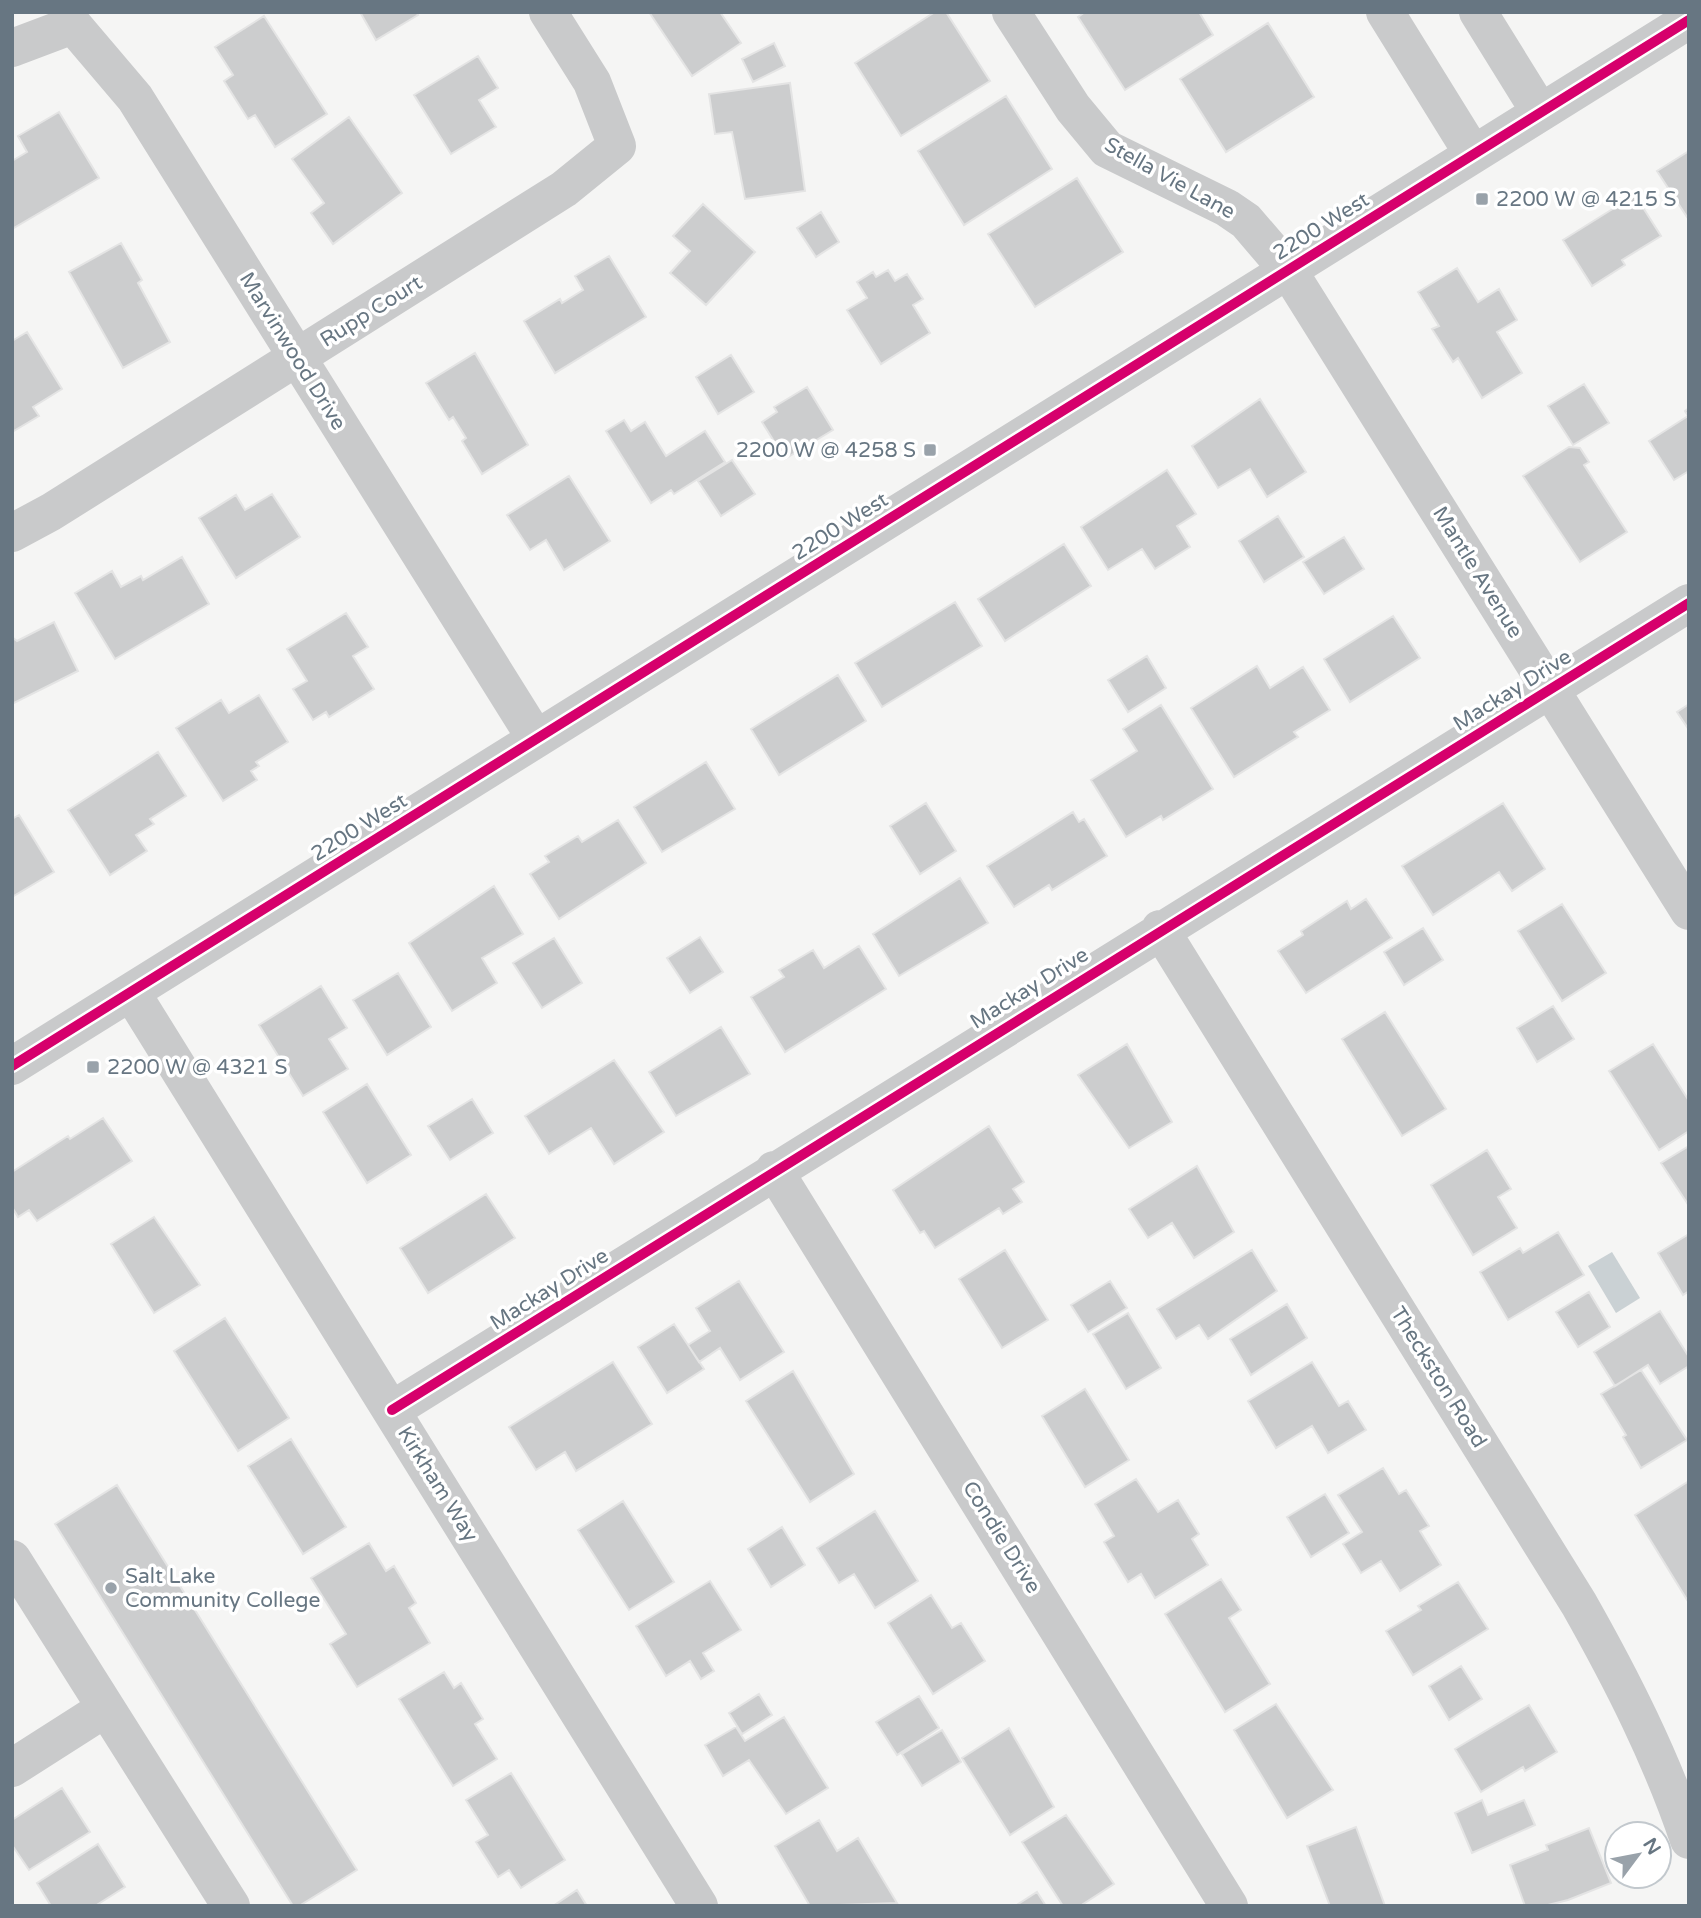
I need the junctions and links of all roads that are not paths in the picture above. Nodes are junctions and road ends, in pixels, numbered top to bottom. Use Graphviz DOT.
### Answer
graph roads {
  1 [pos="548,12"];
  2 [pos="1011,12"];
  3 [pos="1385,12"];
  4 [pos="1478,12"];
  5 [pos="1689,20"];
  6 [pos="12,48"];
  7 [pos="1540,112"];
  8 [pos="1473,154"];
  9 [pos="1288,270"];
  10 [pos="298,358"];
  11 [pos="12,533"];
  12 [pos="1689,603"];
  13 [pos="1551,689"];
  14 [pos="536,739"];
  15 [pos="1689,911"];
  16 [pos="1160,929"];
  17 [pos="131,992"];
  18 [pos="12,1066"];
  19 [pos="774,1170"];
  20 [pos="392,1410"];
  21 [pos="12,1559"];
  22 [pos="25,1608"];
  23 [pos="106,1708"];
  24 [pos="12,1768"];
  25 [pos="1689,1840"];
  26 [pos="231,1906"];
  27 [pos="699,1906"];
  28 [pos="1229,1906"];
  1 -- 10 [label="street, Rupp Court"];
  2 -- 9 [label="street, Stella Vie Lane"];
  3 -- 8 [label="street"];
  4 -- 7 [label="street"];
  5 -- 7 [label="street, 2200 West"];
  6 -- 10 [label="street, Marvinwood Drive"];
  7 -- 8 [label="street, 2200 West"];
  8 -- 9 [label="street, 2200 West"];
  9 -- 13 [label="street, Mantle Avenue"];
  9 -- 14 [label="street, 2200 West"];
  10 -- 11 [label="street, Rupp Court"];
  10 -- 14 [label="street, Marvinwood Drive"];
  12 -- 13 [label="street, Mackay Drive"];
  13 -- 15 [label="street, Mantle Avenue"];
  13 -- 16 [label="street, Mackay Drive"];
  14 -- 17 [label="street, 2200 West"];
  16 -- 19 [label="street, Mackay Drive"];
  16 -- 25 [label="street, Theckston Road"];
  17 -- 18 [label="street, 2200 West"];
  17 -- 20 [label="street, Kirkham Way"];
  19 -- 20 [label="street, Mackay Drive"];
  19 -- 28 [label="street, Condie Drive"];
  20 -- 27 [label="street, Kirkham Way"];
  21 -- 22 [label="street"];
  22 -- 23 [label="street"];
  23 -- 24 [label="street"];
  23 -- 26 [label="street"];
}
